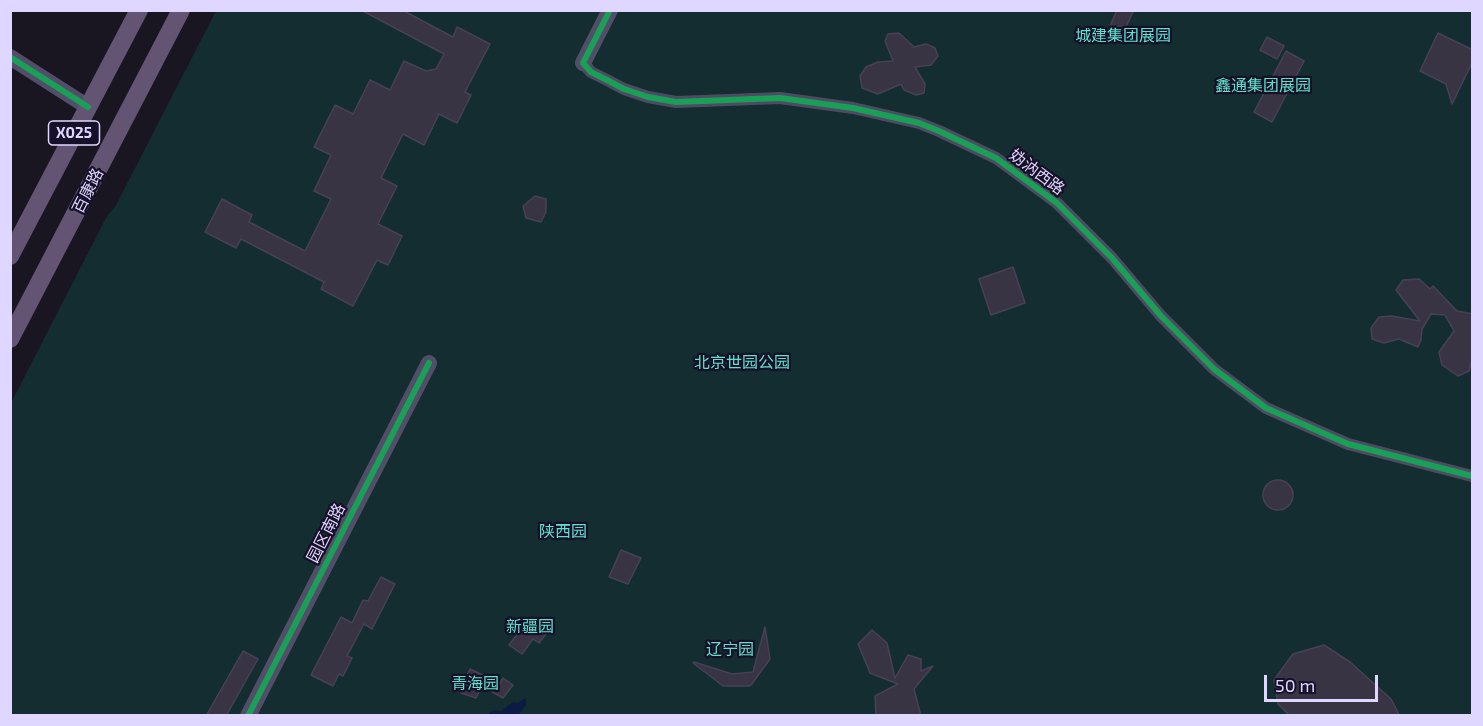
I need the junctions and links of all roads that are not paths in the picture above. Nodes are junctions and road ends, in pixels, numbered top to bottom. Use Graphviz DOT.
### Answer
graph roads {
  1 [pos="139,10"];
  2 [pos="181,10"];
  3 [pos="610,10"];
  4 [pos="10,57"];
  5 [pos="583,63"];
  6 [pos="88,107"];
  7 [pos="10,256"];
  8 [pos="10,339"];
  9 [pos="429,363"];
  10 [pos="1473,476"];
  11 [pos="248,716"];
  1 -- 6 [label="main road, X025"];
  2 -- 8 [label="main road, 百康路"];
  3 -- 5 [label="street"];
  4 -- 6 [label="street"];
  5 -- 10 [label="street, 妫汭西路"];
  6 -- 7 [label="main road, X025"];
  9 -- 11 [label="street, 园区南路"];
}
